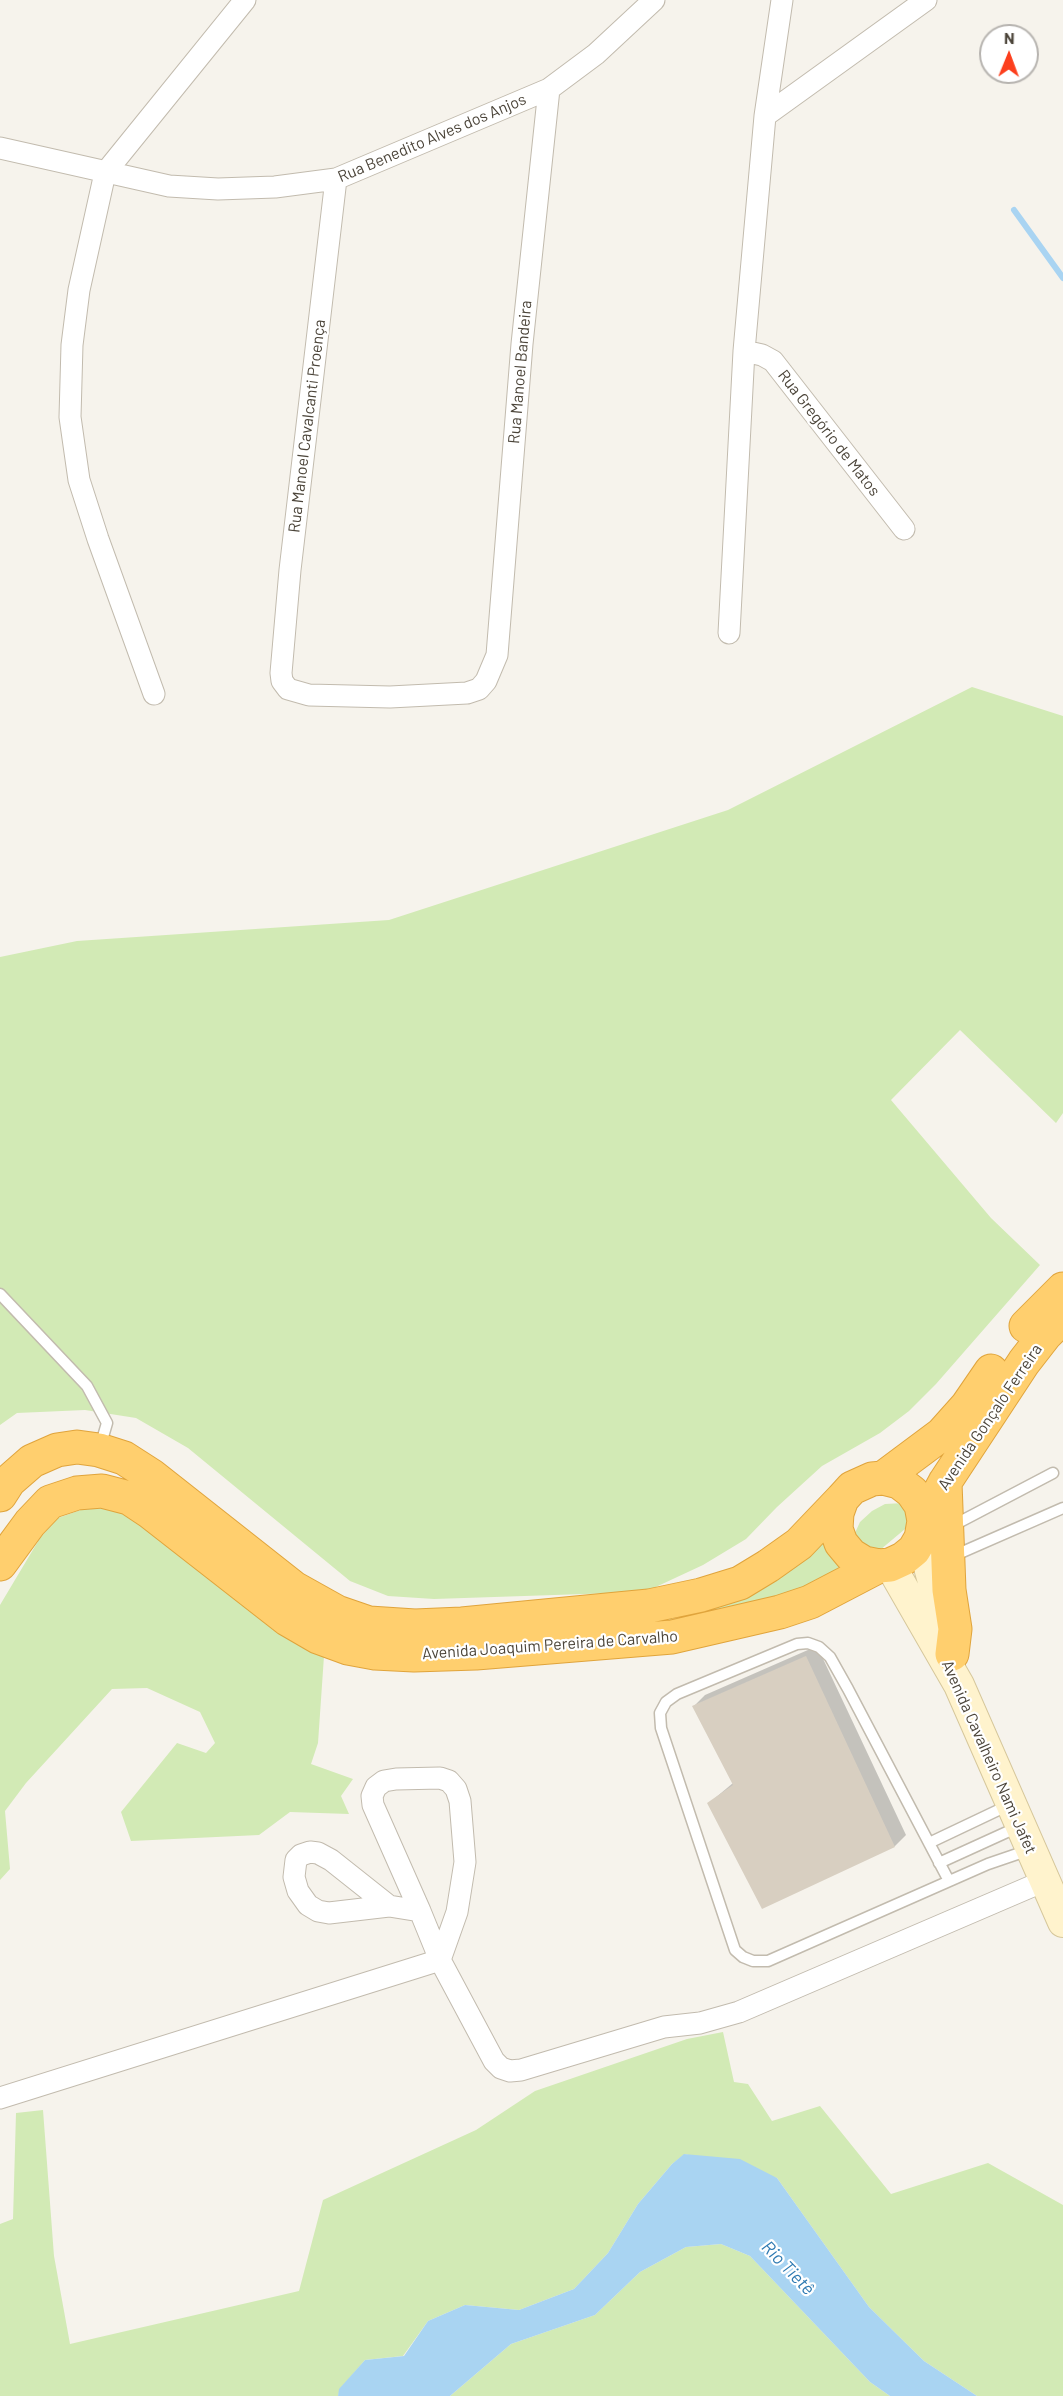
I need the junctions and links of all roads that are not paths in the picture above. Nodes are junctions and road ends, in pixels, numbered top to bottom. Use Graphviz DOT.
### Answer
graph roads {
  1 [pos="244,0"];
  2 [pos="654,0"];
  3 [pos="782,0"];
  4 [pos="926,0"];
  5 [pos="549,89"];
  6 [pos="765,116"];
  7 [pos="0,148"];
  8 [pos="105,173"];
  9 [pos="336,179"];
  10 [pos="744,351"];
  11 [pos="904,529"];
  12 [pos="729,633"];
  13 [pos="281,673"];
  14 [pos="154,694"];
  15 [pos="1063,1289"];
  16 [pos="0,1294"];
  17 [pos="1063,1317"];
  18 [pos="99,1450"];
  19 [pos="1053,1473"];
  20 [pos="883,1478"];
  21 [pos="0,1495"];
  22 [pos="842,1499"];
  23 [pos="1063,1508"];
  24 [pos="935,1536"];
  25 [pos="0,1564"];
  26 [pos="884,1565"];
  27 [pos="956,1669"];
  28 [pos="1021,1826"];
  29 [pos="929,1843"];
  30 [pos="939,1863"];
  31 [pos="1049,1880"];
  32 [pos="949,1881"];
  33 [pos="389,1906"];
  34 [pos="420,1911"];
  35 [pos="1063,1922"];
  36 [pos="440,1960"];
  37 [pos="0,2098"];
  1 -- 8 [label="street"];
  2 -- 5 [label="street, Rua Benedito Alves dos Anjos"];
  3 -- 6 [label="street"];
  4 -- 6 [label="street"];
  5 -- 9 [label="street, Rua Benedito Alves dos Anjos"];
  5 -- 13 [label="street, Rua Manoel Bandeira"];
  6 -- 10 [label="street"];
  7 -- 8 [label="street, Rua Benedito Alves dos Anjos"];
  8 -- 9 [label="street, Rua Benedito Alves dos Anjos"];
  8 -- 14 [label="street"];
  9 -- 13 [label="street, Rua Manoel Cavalcanti Proença"];
  10 -- 11 [label="street, Rua Gregório de Matos"];
  10 -- 12 [label="street"];
  15 -- 20 [label="highway, Avenida Gonçalo Ferreira"];
  16 -- 18 [label="lane"];
  17 -- 24 [label="highway, Avenida Gonçalo Ferreira"];
  18 -- 21 [label="highway, Avenida Joaquim Pereira de Carvalho"];
  18 -- 22 [label="highway, Avenida Joaquim Pereira de Carvalho"];
  19 -- 24 [label="lane"];
  20 -- 22 [label="highway"];
  20 -- 24 [label="highway"];
  22 -- 26 [label="highway"];
  23 -- 24 [label="lane"];
  24 -- 26 [label="highway"];
  24 -- 27 [label="highway"];
  25 -- 26 [label="highway, Avenida Joaquim Pereira de Carvalho"];
  26 -- 27 [label="main road, Avenida Cavalheiro Nami Jafet"];
  27 -- 28 [label="main road, Avenida Cavalheiro Nami Jafet"];
  28 -- 29 [label="lane"];
  28 -- 30 [label="lane"];
  28 -- 31 [label="main road, Avenida Cavalheiro Nami Jafet"];
  28 -- 32 [label="lane"];
  29 -- 30 [label="lane"];
  29 -- 32 [label="lane"];
  30 -- 32 [label="lane"];
  31 -- 35 [label="main road, Avenida Cavalheiro Nami Jafet"];
  31 -- 36 [label="street"];
  33 -- 34 [label="street"];
  34 -- 36 [label="street"];
  34 -- 36 [label="street"];
  36 -- 37 [label="street"];
}
